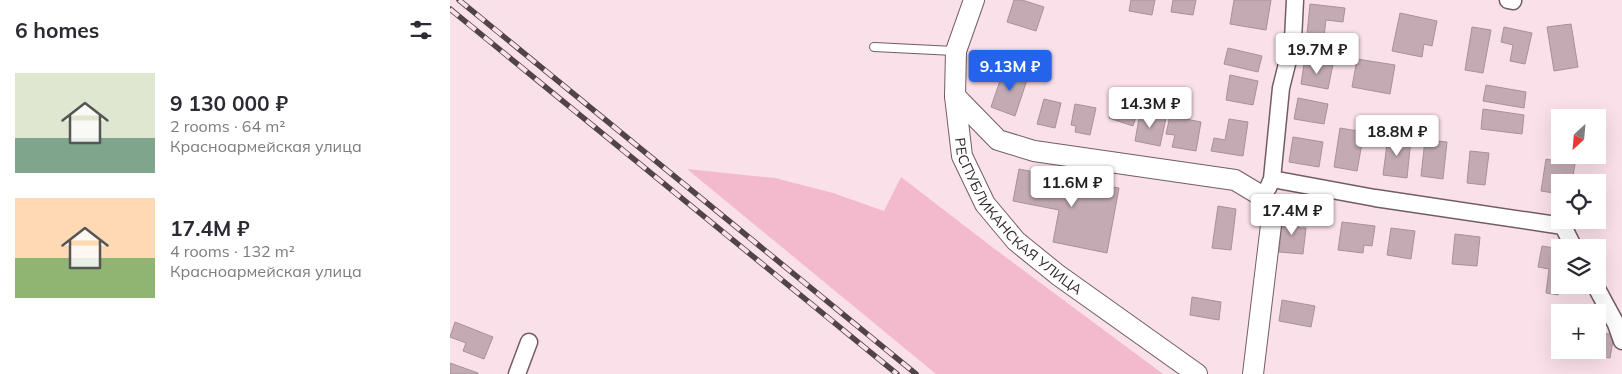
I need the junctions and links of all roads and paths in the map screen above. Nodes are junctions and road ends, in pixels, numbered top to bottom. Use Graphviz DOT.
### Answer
graph roads {
  1 [pos="974,0"];
  2 [pos="1295,0"];
  3 [pos="874,47"];
  4 [pos="956,51"];
  5 [pos="955,96"];
  6 [pos="1268,189"];
  7 [pos="1570,239"];
  8 [pos="1600,294"];
  9 [pos="1622,341"];
  10 [pos="529,342"];
  11 [pos="517,374"];
  12 [pos="1197,374"];
  13 [pos="1253,374"];
  1 -- 4 [label="street, РЕСПУБЛИКАНСКАЯ УЛИЦА"];
  2 -- 6 [label="street"];
  3 -- 4 [label="lane"];
  4 -- 5 [label="street, РЕСПУБЛИКАНСКАЯ УЛИЦА"];
  5 -- 6 [label="street"];
  5 -- 12 [label="street, РЕСПУБЛИКАНСКАЯ УЛИЦА"];
  6 -- 7 [label="street"];
  6 -- 13 [label="street"];
  8 -- 9 [label="street"];
  10 -- 11 [label="street"];
}
